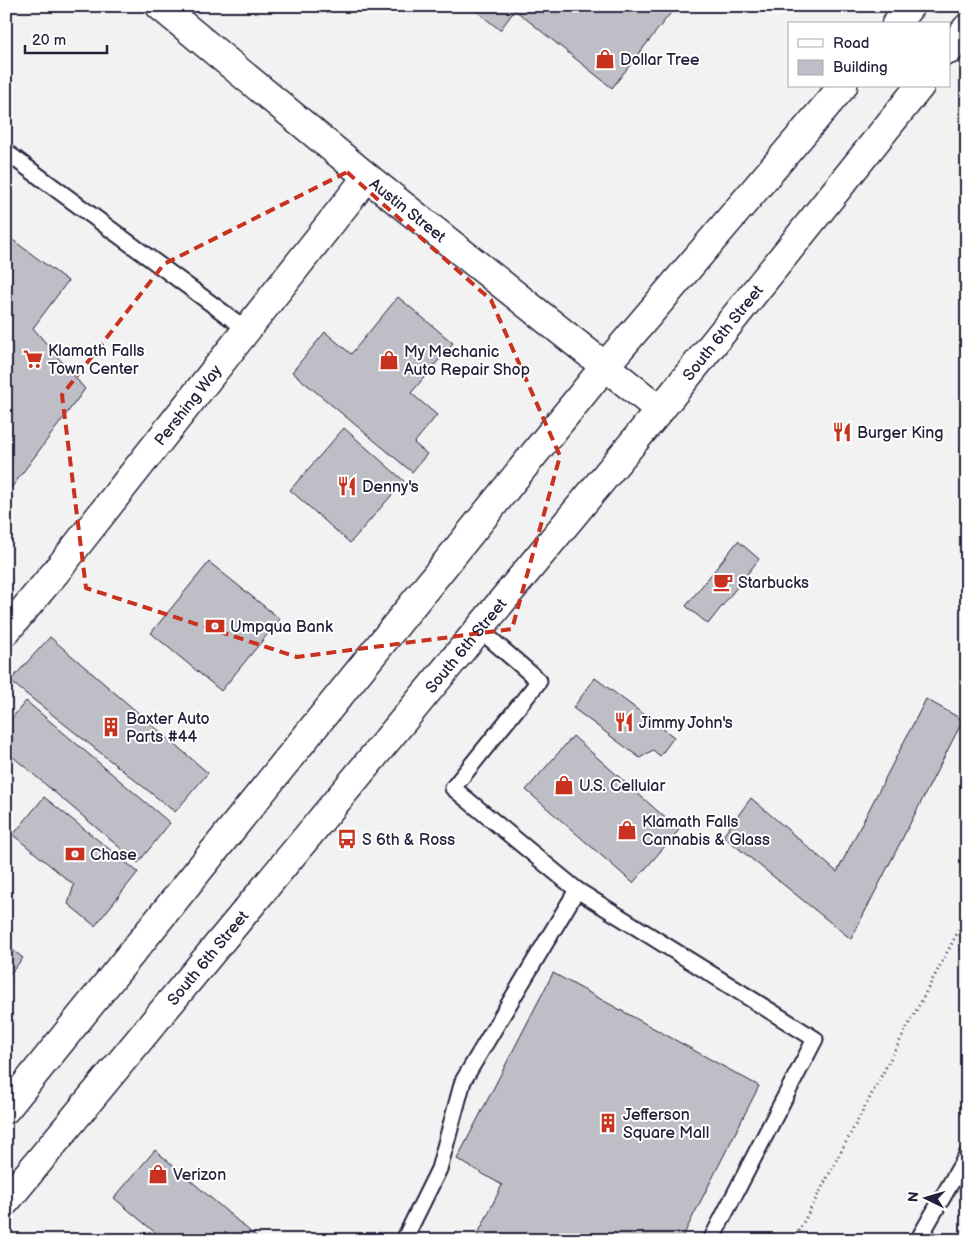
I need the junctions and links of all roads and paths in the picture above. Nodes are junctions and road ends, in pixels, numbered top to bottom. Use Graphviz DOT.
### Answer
graph roads {
  1 [pos="160,6"];
  2 [pos="910,6"];
  3 [pos="898,22"];
  4 [pos="967,28"];
  5 [pos="950,49"];
  6 [pos="840,88"];
  7 [pos="918,88"];
  8 [pos="6,152"];
  9 [pos="367,178"];
  10 [pos="247,330"];
  11 [pos="605,366"];
  12 [pos="660,410"];
  13 [pos="479,629"];
  14 [pos="6,631"];
  15 [pos="577,890"];
  16 [pos="967,915"];
  17 [pos="6,1109"];
  18 [pos="967,1155"];
  19 [pos="6,1200"];
  20 [pos="404,1240"];
  21 [pos="711,1240"];
  22 [pos="794,1240"];
  23 [pos="918,1240"];
  1 -- 9 [label="main road, Austin Street"];
  2 -- 3 [label="main road"];
  4 -- 5 [label="main road"];
  6 -- 11 [label="main road"];
  7 -- 12 [label="main road, South 6th Street"];
  8 -- 10 [label="lane"];
  9 -- 10 [label="main road, Pershing Way"];
  9 -- 11 [label="main road, Austin Street"];
  10 -- 14 [label="main road, Pershing Way"];
  11 -- 12 [label="main road, Austin Street"];
  11 -- 17 [label="main road"];
  12 -- 13 [label="main road, South 6th Street"];
  13 -- 15 [label="lane"];
  13 -- 19 [label="main road, South 6th Street"];
  15 -- 20 [label="lane"];
  15 -- 21 [label="lane"];
  16 -- 22 [label="path"];
  18 -- 23 [label="lane"];
}
